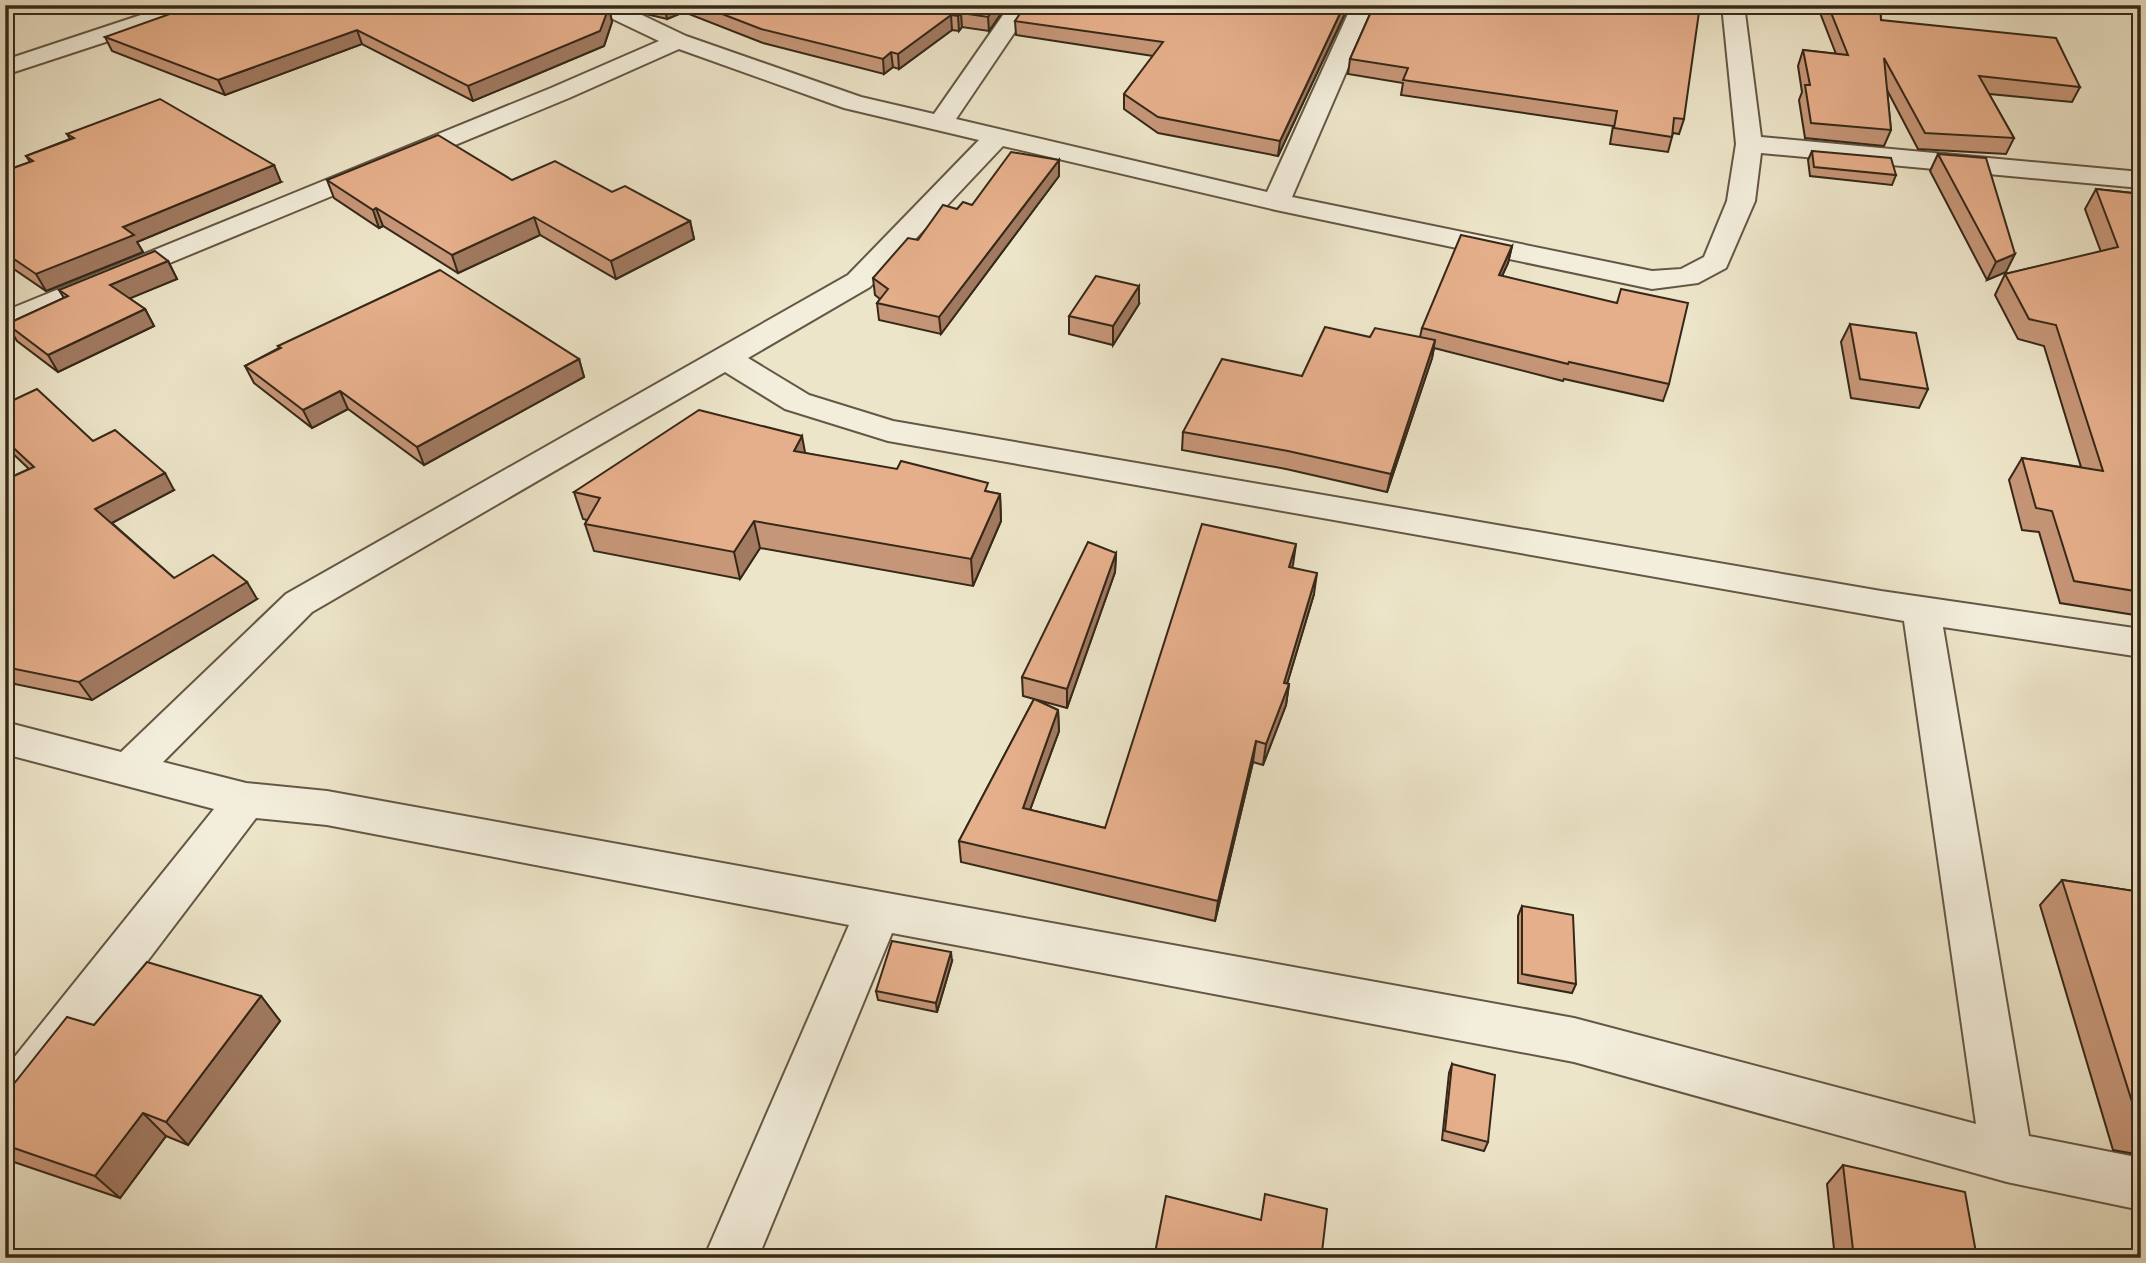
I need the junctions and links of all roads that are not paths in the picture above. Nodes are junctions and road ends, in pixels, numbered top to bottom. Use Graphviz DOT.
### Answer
graph roads {
  1 [pos="195,5"];
  2 [pos="602,5"];
  3 [pos="1022,5"];
  4 [pos="1364,5"];
  5 [pos="1733,5"];
  6 [pos="678,41"];
  7 [pos="7,65"];
  8 [pos="941,123"];
  9 [pos="996,138"];
  10 [pos="1749,144"];
  11 [pos="2141,180"];
  12 [pos="1276,202"];
  13 [pos="5,321"];
  14 [pos="725,358"];
  15 [pos="1921,610"];
  16 [pos="2141,643"];
  17 [pos="5,738"];
  18 [pos="129,770"];
  19 [pos="246,800"];
  20 [pos="879,909"];
  21 [pos="5,1108"];
  22 [pos="2007,1157"];
  23 [pos="2141,1184"];
  24 [pos="732,1258"];
  1 -- 7 [label="street"];
  2 -- 6 [label="street"];
  3 -- 8 [label="street"];
  4 -- 12 [label="street"];
  5 -- 10 [label="street"];
  6 -- 8 [label="street"];
  6 -- 13 [label="street"];
  8 -- 9 [label="street"];
  9 -- 12 [label="street"];
  9 -- 14 [label="street"];
  10 -- 11 [label="street"];
  10 -- 12 [label="street"];
  14 -- 15 [label="street"];
  14 -- 18 [label="street"];
  15 -- 16 [label="street"];
  15 -- 22 [label="street"];
  17 -- 18 [label="street"];
  18 -- 19 [label="street"];
  19 -- 20 [label="street"];
  19 -- 21 [label="street"];
  20 -- 22 [label="street"];
  20 -- 24 [label="street"];
  22 -- 23 [label="street"];
}
